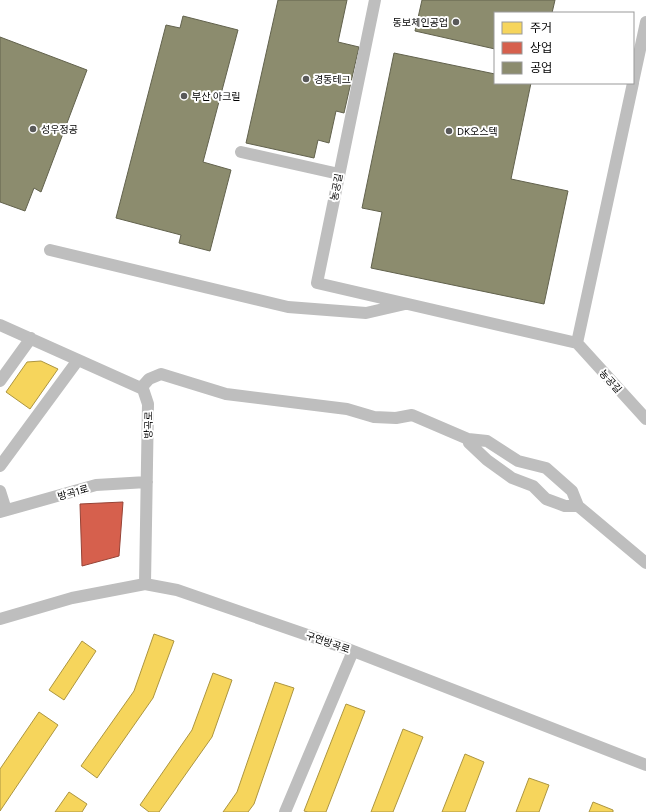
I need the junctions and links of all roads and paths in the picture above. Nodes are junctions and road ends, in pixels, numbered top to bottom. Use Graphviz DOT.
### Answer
graph roads {
  1 [pos="375,0"];
  2 [pos="646,22"];
  3 [pos="634,78"];
  4 [pos="633,84"];
  5 [pos="241,152"];
  6 [pos="339,174"];
  7 [pos="50,250"];
  8 [pos="408,304"];
  9 [pos="0,325"];
  10 [pos="31,338"];
  11 [pos="577,343"];
  12 [pos="78,360"];
  13 [pos="0,381"];
  14 [pos="141,388"];
  15 [pos="646,419"];
  16 [pos="468,438"];
  17 [pos="0,466"];
  18 [pos="147,482"];
  19 [pos="0,491"];
  20 [pos="578,506"];
  21 [pos="3,511"];
  22 [pos="646,563"];
  23 [pos="145,584"];
  24 [pos="0,619"];
  25 [pos="354,651"];
  26 [pos="646,765"];
  27 [pos="285,812"];
  1 -- 6 [label="street, 농공길"];
  2 -- 3 [label="street"];
  4 -- 11 [label="street"];
  5 -- 6 [label="street"];
  6 -- 8 [label="street, 농공길"];
  7 -- 8 [label="street, 농공길"];
  8 -- 11 [label="street, 농공길"];
  9 -- 10 [label="street"];
  10 -- 12 [label="street"];
  10 -- 13 [label="street"];
  11 -- 15 [label="street, 농공길"];
  12 -- 14 [label="street"];
  12 -- 17 [label="street"];
  14 -- 16 [label="street"];
  14 -- 18 [label="street, 방곡로"];
  16 -- 20 [label="street"];
  16 -- 20 [label="street"];
  18 -- 21 [label="street, 방곡1로"];
  18 -- 23 [label="street, 방곡로"];
  19 -- 21 [label="street"];
  20 -- 22 [label="street"];
  23 -- 24 [label="street, 구연방곡로"];
  23 -- 25 [label="street, 구연방곡로"];
  25 -- 26 [label="street, 구연방곡로"];
  25 -- 27 [label="street"];
}
